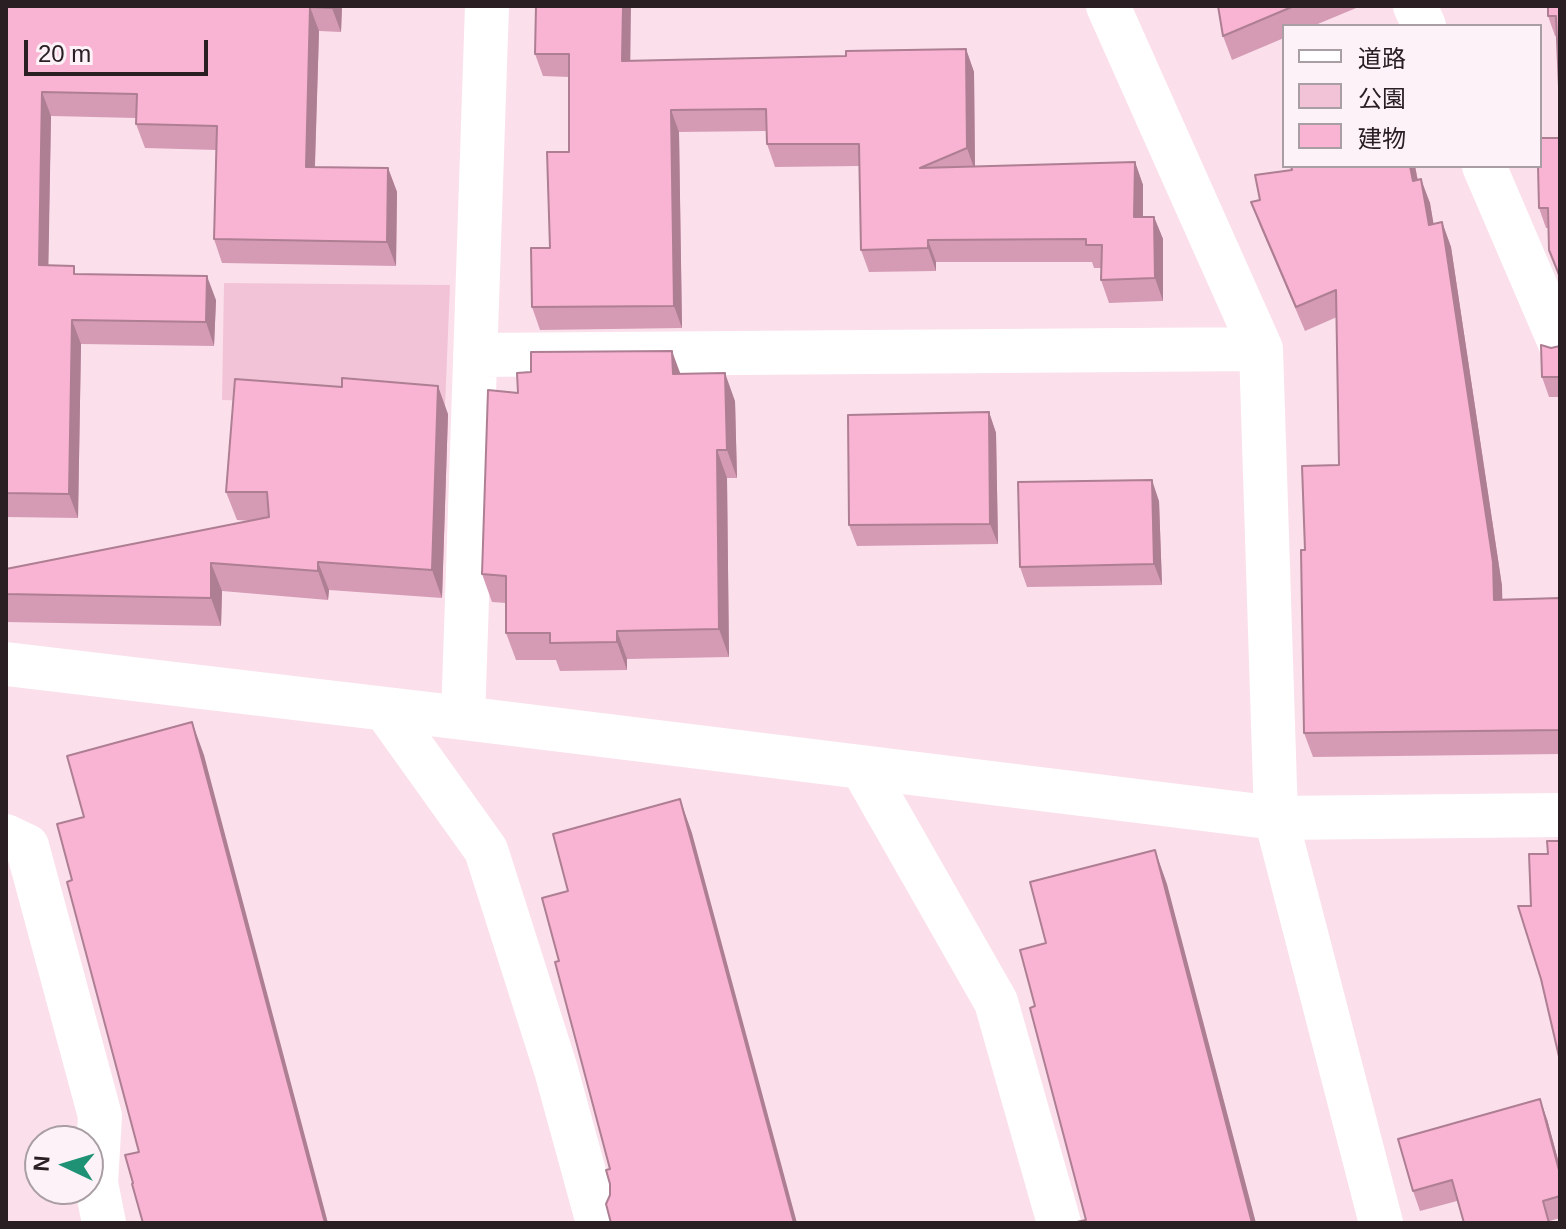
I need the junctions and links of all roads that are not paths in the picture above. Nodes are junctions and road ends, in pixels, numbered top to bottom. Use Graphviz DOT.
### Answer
graph roads {
  1 [pos="487,6"];
  2 [pos="1108,6"];
  3 [pos="1485,168"];
  4 [pos="1560,343"];
  5 [pos="1261,349"];
  6 [pos="475,355"];
  7 [pos="6,664"];
  8 [pos="385,709"];
  9 [pos="463,718"];
  10 [pos="862,767"];
  11 [pos="1560,815"];
  12 [pos="1276,818"];
  13 [pos="6,836"];
  14 [pos="104,1223"];
  15 [pos="598,1223"];
  16 [pos="1059,1223"];
  17 [pos="1381,1223"];
  1 -- 6 [label="street"];
  2 -- 5 [label="street"];
  3 -- 4 [label="street"];
  5 -- 6 [label="street"];
  5 -- 12 [label="street"];
  6 -- 9 [label="street"];
  7 -- 8 [label="street"];
  8 -- 9 [label="street"];
  8 -- 15 [label="street"];
  9 -- 10 [label="street"];
  10 -- 12 [label="street"];
  10 -- 16 [label="street"];
  11 -- 12 [label="street"];
  12 -- 17 [label="street"];
  13 -- 14 [label="street"];
}
